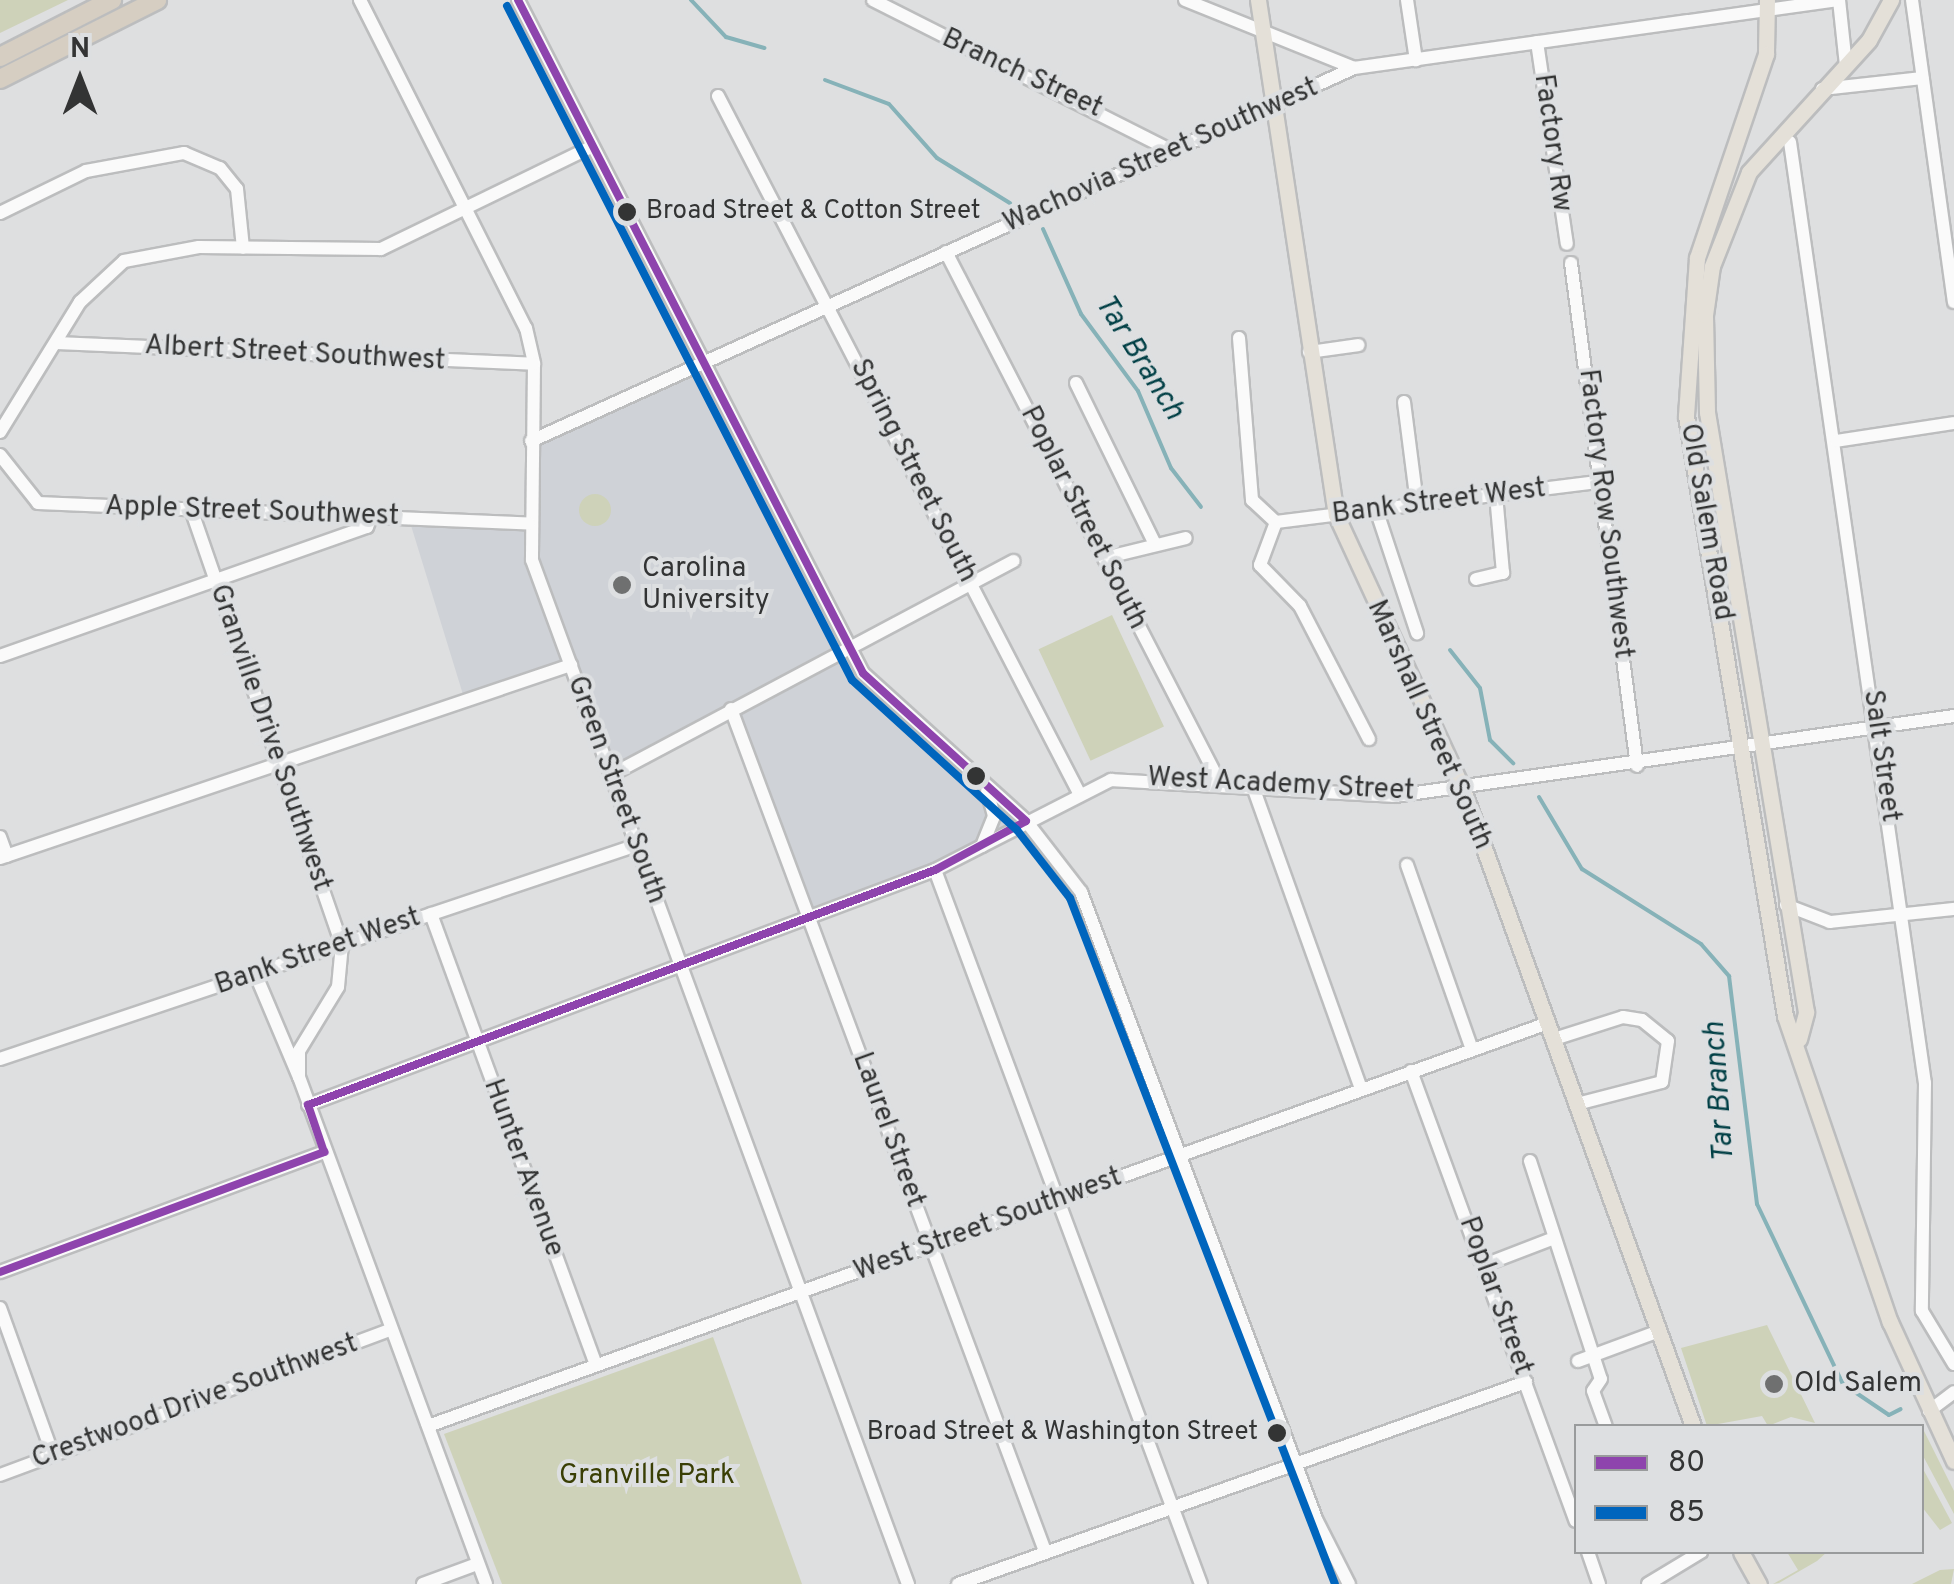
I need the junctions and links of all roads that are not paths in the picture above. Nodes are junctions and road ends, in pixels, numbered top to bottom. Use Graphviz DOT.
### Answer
graph roads {
  1 [pos="112,0"];
  2 [pos="157,0"];
  3 [pos="360,0"];
  4 [pos="518,0"];
  5 [pos="874,0"];
  6 [pos="1185,0"];
  7 [pos="1258,0"];
  8 [pos="1407,0"];
  9 [pos="1837,0"];
  10 [pos="1891,0"];
  11 [pos="1912,0"];
  12 [pos="1768,5"];
  13 [pos="1263,33"];
  14 [pos="1537,42"];
  15 [pos="27,43"];
  16 [pos="0,47"];
  17 [pos="0,57"];
  18 [pos="1416,60"];
  19 [pos="1846,65"];
  20 [pos="1354,68"];
  21 [pos="1922,78"];
  22 [pos="0,79"];
  23 [pos="1822,89"];
  24 [pos="718,96"];
  25 [pos="1275,106"];
  26 [pos="1790,142"];
  27 [pos="591,147"];
  28 [pos="1170,150"];
  29 [pos="468,210"];
  30 [pos="0,214"];
  31 [pos="1567,244"];
  32 [pos="242,248"];
  33 [pos="946,252"];
  34 [pos="1572,263"];
  35 [pos="1954,302"];
  36 [pos="828,305"];
  37 [pos="1239,338"];
  38 [pos="57,344"];
  39 [pos="1359,345"];
  40 [pos="1309,352"];
  41 [pos="701,362"];
  42 [pos="534,364"];
  43 [pos="1076,384"];
  44 [pos="1404,402"];
  45 [pos="1954,423"];
  46 [pos="0,432"];
  47 [pos="532,440"];
  48 [pos="1836,442"];
  49 [pos="0,455"];
  50 [pos="1603,480"];
  51 [pos="1496,494"];
  52 [pos="1416,504"];
  53 [pos="191,509"];
  54 [pos="1376,509"];
  55 [pos="1336,515"];
  56 [pos="371,517"];
  57 [pos="1276,522"];
  58 [pos="529,524"];
  59 [pos="1186,538"];
  60 [pos="1155,544"];
  61 [pos="1104,558"];
  62 [pos="1014,561"];
  63 [pos="1476,579"];
  64 [pos="969,581"];
  65 [pos="216,582"];
  66 [pos="1417,633"];
  67 [pos="847,646"];
  68 [pos="0,656"];
  69 [pos="570,665"];
  70 [pos="731,709"];
  71 [pos="1954,716"];
  72 [pos="1876,728"];
  73 [pos="1369,739"];
  74 [pos="1763,747"];
  75 [pos="1743,750"];
  76 [pos="278,766"];
  77 [pos="1637,766"];
  78 [pos="611,775"];
  79 [pos="1221,784"];
  80 [pos="1253,787"];
  81 [pos="986,788"];
  82 [pos="1463,790"];
  83 [pos="1080,795"];
  84 [pos="1026,821"];
  85 [pos="0,837"];
  86 [pos="637,845"];
  87 [pos="980,850"];
  88 [pos="3,857"];
  89 [pos="1408,865"];
  90 [pos="935,870"];
  91 [pos="1786,906"];
  92 [pos="1954,909"];
  93 [pos="431,914"];
  94 [pos="1901,915"];
  95 [pos="810,919"];
  96 [pos="342,944"];
  97 [pos="681,966"];
  98 [pos="255,973"];
  99 [pos="1551,1031"];
  100 [pos="1799,1039"];
  101 [pos="476,1042"];
  102 [pos="1472,1050"];
  103 [pos="0,1059"];
  104 [pos="1411,1072"];
  105 [pos="299,1078"];
  106 [pos="1361,1088"];
  107 [pos="1577,1104"];
  108 [pos="308,1105"];
  109 [pos="324,1152"];
  110 [pos="1183,1154"];
  111 [pos="1530,1160"];
  112 [pos="1056,1202"];
  113 [pos="1549,1240"];
  114 [pos="932,1246"];
  115 [pos="1484,1265"];
  116 [pos="0,1272"];
  117 [pos="801,1292"];
  118 [pos="0,1308"];
  119 [pos="390,1330"];
  120 [pos="1658,1331"];
  121 [pos="1585,1358"];
  122 [pos="596,1364"];
  123 [pos="1954,1364"];
  124 [pos="1526,1382"];
  125 [pos="1954,1392"];
  126 [pos="1928,1410"];
  127 [pos="1605,1424"];
  128 [pos="1692,1424"];
  129 [pos="428,1426"];
  130 [pos="53,1455"];
  131 [pos="1296,1460"];
  132 [pos="1954,1462"];
  133 [pos="0,1475"];
  134 [pos="1172,1507"];
  135 [pos="1574,1515"];
  136 [pos="1045,1552"];
  137 [pos="1589,1554"];
  138 [pos="1698,1554"];
  139 [pos="1742,1554"];
  140 [pos="478,1564"];
  141 [pos="423,1584"];
  142 [pos="486,1584"];
  143 [pos="908,1584"];
  144 [pos="958,1584"];
  145 [pos="1201,1584"];
  146 [pos="1349,1584"];
  147 [pos="1600,1584"];
  148 [pos="1648,1584"];
  149 [pos="1759,1584"];
  1 -- 15 [label="highway"];
  2 -- 22 [label="highway"];
  3 -- 29 [label="street, Green Street South"];
  4 -- 27 [label="street"];
  5 -- 28 [label="street, Branch Street"];
  6 -- 13 [label="street"];
  7 -- 13 [label="main road, Marshall Street South"];
  8 -- 18 [label="street"];
  9 -- 12 [label="street"];
  9 -- 19 [label="street"];
  10 -- 19 [label="main road, Old Salem Road"];
  11 -- 21 [label="street"];
  12 -- 14 [label="street"];
  12 -- 75 [label="main road, Old Salem Road"];
  13 -- 20 [label="street"];
  13 -- 25 [label="main road, Marshall Street South"];
  14 -- 18 [label="street"];
  14 -- 31 [label="street, Factory Rw"];
  15 -- 16 [label="highway"];
  15 -- 17 [label="highway"];
  18 -- 20 [label="street"];
  19 -- 23 [label="main road, Old Salem Road"];
  20 -- 25 [label="street, Wachovia Street Southwest"];
  21 -- 23 [label="street"];
  21 -- 35 [label="street"];
  23 -- 74 [label="main road, Old Salem Road"];
  24 -- 36 [label="street, Spring Street South"];
  25 -- 28 [label="street, Wachovia Street Southwest"];
  25 -- 40 [label="main road, Marshall Street South"];
  26 -- 48 [label="street, Salt Street"];
  27 -- 29 [label="street"];
  27 -- 41 [label="street"];
  28 -- 33 [label="street, Wachovia Street Southwest"];
  29 -- 32 [label="street"];
  29 -- 42 [label="street, Green Street South"];
  30 -- 32 [label="street"];
  32 -- 38 [label="street"];
  33 -- 36 [label="street, Wachovia Street Southwest"];
  33 -- 61 [label="street, Poplar Street South"];
  34 -- 50 [label="street, Factory Row Southwest"];
  36 -- 41 [label="street, Wachovia Street Southwest"];
  36 -- 64 [label="street, Spring Street South"];
  37 -- 57 [label="street"];
  38 -- 42 [label="street, Albert Street Southwest"];
  38 -- 46 [label="street"];
  39 -- 40 [label="street"];
  40 -- 55 [label="main road, Marshall Street South"];
  41 -- 47 [label="street, Wachovia Street Southwest"];
  41 -- 67 [label="street"];
  42 -- 47 [label="street, Green Street South"];
  43 -- 60 [label="street"];
  44 -- 52 [label="street"];
  45 -- 48 [label="street"];
  47 -- 58 [label="street, Green Street South"];
  48 -- 72 [label="street, Salt Street"];
  49 -- 53 [label="street, Apple Street Southwest"];
  50 -- 51 [label="street, Bank Street West"];
  50 -- 77 [label="street, Factory Row Southwest"];
  51 -- 52 [label="street, Bank Street West"];
  51 -- 63 [label="street"];
  52 -- 54 [label="street, Bank Street West"];
  53 -- 56 [label="street, Apple Street Southwest"];
  53 -- 65 [label="street, Granville Drive Southwest"];
  54 -- 55 [label="street, Bank Street West"];
  54 -- 66 [label="street"];
  55 -- 57 [label="street, Bank Street West"];
  55 -- 82 [label="main road, Marshall Street South"];
  56 -- 58 [label="street, Apple Street Southwest"];
  56 -- 65 [label="street"];
  57 -- 73 [label="street"];
  58 -- 69 [label="street, Green Street South"];
  59 -- 60 [label="street"];
  60 -- 61 [label="street"];
  61 -- 79 [label="street, Poplar Street South"];
  62 -- 64 [label="street"];
  64 -- 67 [label="street"];
  64 -- 83 [label="street, Spring Street South"];
  65 -- 68 [label="street"];
  65 -- 76 [label="street, Granville Drive Southwest"];
  67 -- 70 [label="street"];
  67 -- 81 [label="street"];
  69 -- 76 [label="street"];
  69 -- 78 [label="street, Green Street South"];
  70 -- 78 [label="street"];
  70 -- 95 [label="street, Laurel Street"];
  71 -- 72 [label="street, West Academy Street"];
  72 -- 74 [label="street, West Academy Street"];
  72 -- 94 [label="street, Salt Street"];
  74 -- 75 [label="street, West Academy Street"];
  74 -- 91 [label="main road, Old Salem Road"];
  75 -- 77 [label="street, West Academy Street"];
  75 -- 100 [label="main road, Old Salem Road"];
  76 -- 88 [label="street"];
  76 -- 96 [label="street, Granville Drive Southwest"];
  77 -- 82 [label="street, West Academy Street"];
  78 -- 86 [label="street, Green Street South"];
  79 -- 80 [label="street, West Academy Street"];
  79 -- 83 [label="street, West Academy Street"];
  80 -- 82 [label="street, West Academy Street"];
  80 -- 106 [label="street"];
  81 -- 84 [label="street"];
  81 -- 87 [label="street"];
  82 -- 99 [label="main road, Marshall Street South"];
  83 -- 84 [label="street, West Academy Street"];
  84 -- 87 [label="street, West Academy Street"];
  84 -- 110 [label="street"];
  85 -- 88 [label="street"];
  86 -- 93 [label="street, Bank Street West"];
  86 -- 97 [label="street, Green Street South"];
  87 -- 90 [label="street, West Academy Street"];
  89 -- 102 [label="street"];
  90 -- 95 [label="street, West Academy Street"];
  90 -- 112 [label="street"];
  91 -- 94 [label="street"];
  91 -- 100 [label="main road, Old Salem Road"];
  92 -- 94 [label="street"];
  93 -- 96 [label="street, Bank Street West"];
  93 -- 101 [label="street, Hunter Avenue"];
  94 -- 123 [label="street, Salt Street"];
  95 -- 97 [label="street, West Academy Street"];
  95 -- 114 [label="street, Laurel Street"];
  96 -- 98 [label="street, Bank Street West"];
  96 -- 105 [label="street, Granville Drive Southwest"];
  97 -- 101 [label="street, West Academy Street"];
  97 -- 117 [label="street, Green Street South"];
  98 -- 103 [label="street, Bank Street West"];
  98 -- 105 [label="street"];
  99 -- 102 [label="street, West Street Southwest"];
  99 -- 107 [label="main road, Marshall Street South"];
  99 -- 107 [label="street, West Street Southwest"];
  100 -- 126 [label="main road, Old Salem Road"];
  101 -- 108 [label="street, West Academy Street"];
  101 -- 122 [label="street, Hunter Avenue"];
  102 -- 104 [label="street, West Street Southwest"];
  104 -- 106 [label="street, West Street Southwest"];
  104 -- 115 [label="street, Poplar Street"];
  105 -- 108 [label="street"];
  106 -- 110 [label="street, West Street Southwest"];
  107 -- 120 [label="main road, Marshall Street South"];
  108 -- 109 [label="street"];
  109 -- 116 [label="street"];
  109 -- 119 [label="street"];
  110 -- 112 [label="street, West Street Southwest"];
  110 -- 131 [label="street"];
  111 -- 113 [label="street"];
  112 -- 114 [label="street, West Street Southwest"];
  112 -- 134 [label="street"];
  113 -- 115 [label="street"];
  113 -- 121 [label="street"];
  114 -- 117 [label="street, West Street Southwest"];
  114 -- 136 [label="street, Laurel Street"];
  115 -- 124 [label="street, Poplar Street"];
  117 -- 122 [label="street, West Street Southwest"];
  117 -- 143 [label="street, Green Street South"];
  118 -- 130 [label="street"];
  119 -- 129 [label="street"];
  119 -- 130 [label="street, Crestwood Drive Southwest"];
  120 -- 121 [label="street"];
  120 -- 128 [label="main road, Marshall Street South"];
  121 -- 127 [label="street"];
  122 -- 129 [label="street, West Street Southwest"];
  124 -- 131 [label="street"];
  124 -- 135 [label="street, Poplar Street"];
  125 -- 126 [label="street"];
  126 -- 132 [label="main road, Old Salem Road"];
  129 -- 140 [label="street"];
  130 -- 133 [label="street, Crestwood Drive Southwest"];
  131 -- 134 [label="street"];
  131 -- 146 [label="street"];
  134 -- 136 [label="street"];
  134 -- 145 [label="street"];
  136 -- 144 [label="street"];
  137 -- 147 [label="street"];
  138 -- 148 [label="street"];
  139 -- 149 [label="main road"];
  140 -- 141 [label="street"];
  140 -- 142 [label="street"];
}
